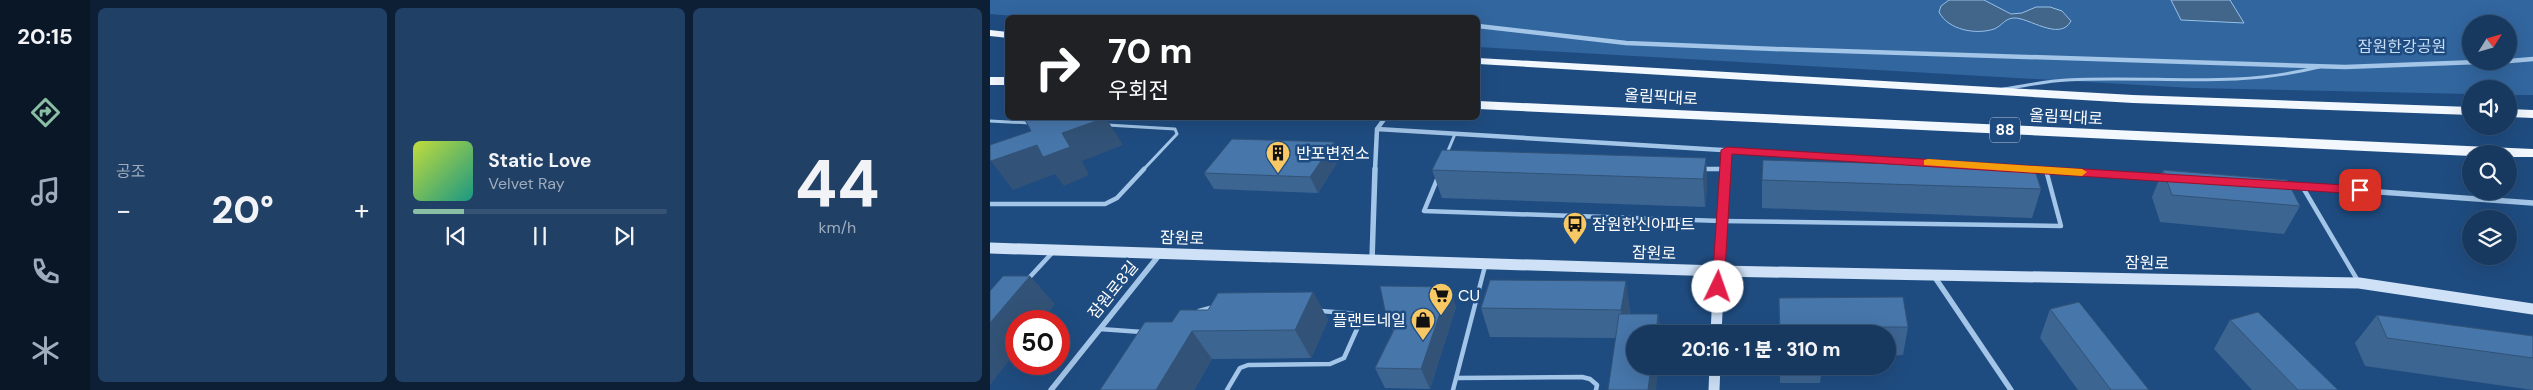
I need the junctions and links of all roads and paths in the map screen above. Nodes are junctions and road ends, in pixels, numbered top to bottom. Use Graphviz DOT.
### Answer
graph roads {
  1 [pos="1480,26"];
  2 [pos="990,33"];
  3 [pos="1005,34"];
  4 [pos="2533,60"];
  5 [pos="1480,61"];
  6 [pos="2518,61"];
  7 [pos="2462,63"];
  8 [pos="2321,66"];
  9 [pos="990,81"];
  10 [pos="1005,82"];
  11 [pos="1985,91"];
  12 [pos="1480,104"];
  13 [pos="2462,112"];
  14 [pos="2517,113"];
  15 [pos="2531,113"];
  16 [pos="1383,120"];
  17 [pos="990,121"];
  18 [pos="1040,123"];
  19 [pos="1100,125"];
  20 [pos="1377,129"];
  21 [pos="1455,134"];
  22 [pos="1727,150"];
  23 [pos="2462,151"];
  24 [pos="2517,153"];
  25 [pos="2533,153"];
  26 [pos="1446,155"];
  27 [pos="2517,156"];
  28 [pos="2533,158"];
  29 [pos="1696,168"];
  30 [pos="1725,169"];
  31 [pos="1440,170"];
  32 [pos="2046,170"];
  33 [pos="2172,178"];
  34 [pos="2279,184"];
  35 [pos="2302,186"];
  36 [pos="2533,203"];
  37 [pos="990,204"];
  38 [pos="1721,221"];
  39 [pos="990,248"];
  40 [pos="1055,249"];
  41 [pos="1160,253"];
  42 [pos="1372,260"];
  43 [pos="1486,264"];
  44 [pos="1719,271"];
  45 [pos="1934,276"];
  46 [pos="2359,284"];
  47 [pos="1022,285"];
  48 [pos="1222,305"];
  49 [pos="2533,309"];
  50 [pos="1316,311"];
  51 [pos="1191,315"];
  52 [pos="1716,325"];
  53 [pos="1100,329"];
  54 [pos="1149,333"];
  55 [pos="1715,375"];
  56 [pos="1456,378"];
  57 [pos="1051,390"];
  58 [pos="1227,390"];
  59 [pos="1453,390"];
  60 [pos="1596,390"];
  61 [pos="1714,390"];
  62 [pos="2011,390"];
  1 -- 8 [label="street"];
  2 -- 3 [label="highway"];
  4 -- 6 [label="street"];
  5 -- 11 [label="highway, 올림픽대로"];
  7 -- 8 [label="street"];
  8 -- 11 [label="lane"];
  9 -- 10 [label="highway"];
  11 -- 13 [label="highway, 올림픽대로"];
  12 -- 23 [label="highway, 올림픽대로 / 88"];
  14 -- 15 [label="highway"];
  16 -- 20 [label="street"];
  17 -- 18 [label="lane"];
  19 -- 37 [label="lane"];
  20 -- 21 [label="street"];
  20 -- 42 [label="street"];
  21 -- 22 [label="street"];
  21 -- 26 [label="lane"];
  22 -- 30 [label="street"];
  22 -- 32 [label="street"];
  24 -- 25 [label="highway, 올림픽대로 / 88"];
  27 -- 28 [label="highway"];
  29 -- 30 [label="lane"];
  30 -- 38 [label="street"];
  31 -- 38 [label="lane"];
  32 -- 33 [label="street"];
  32 -- 38 [label="lane"];
  34 -- 35 [label="street"];
  35 -- 36 [label="street"];
  35 -- 46 [label="lane"];
  38 -- 44 [label="street"];
  39 -- 40 [label="main road, 잠원로"];
  40 -- 41 [label="main road, 잠원로"];
  40 -- 47 [label="lane"];
  41 -- 42 [label="main road, 잠원로"];
  41 -- 53 [label="street, 잠원로8길"];
  42 -- 43 [label="main road, 잠원로"];
  43 -- 44 [label="main road, 잠원로"];
  43 -- 56 [label="lane"];
  44 -- 45 [label="main road, 잠원로"];
  44 -- 52 [label="main road"];
  45 -- 46 [label="main road, 잠원로"];
  45 -- 62 [label="street"];
  46 -- 49 [label="main road, 잠원로"];
  48 -- 51 [label="lane"];
  50 -- 58 [label="lane"];
  53 -- 54 [label="lane"];
  53 -- 57 [label="street, 잠원로8길"];
  55 -- 61 [label="main road"];
  56 -- 59 [label="lane"];
  56 -- 60 [label="lane"];
}
